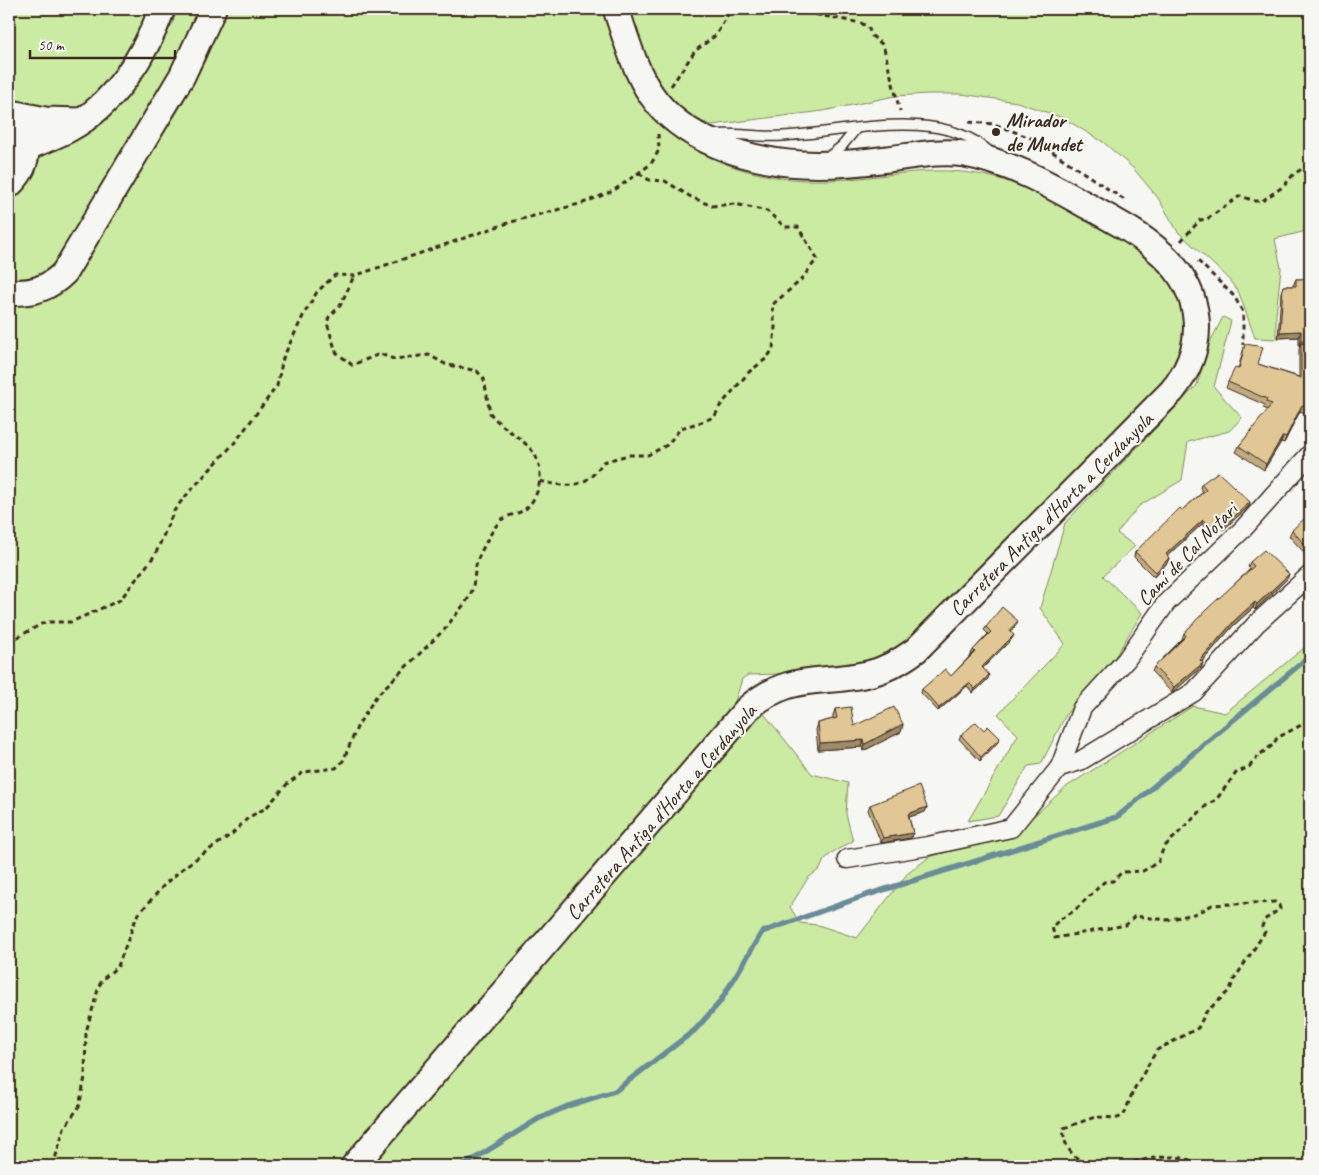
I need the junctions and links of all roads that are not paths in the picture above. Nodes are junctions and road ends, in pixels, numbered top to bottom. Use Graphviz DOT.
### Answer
graph roads {
  1 [pos="162,9"];
  2 [pos="213,9"];
  3 [pos="616,9"];
  4 [pos="10,112"];
  5 [pos="81,121"];
  6 [pos="856,129"];
  7 [pos="699,136"];
  8 [pos="16,149"];
  9 [pos="1002,162"];
  10 [pos="798,165"];
  11 [pos="9,185"];
  12 [pos="9,292"];
  13 [pos="1310,454"];
  14 [pos="1310,575"];
  15 [pos="1060,766"];
  16 [pos="847,859"];
  17 [pos="354,1166"];
  1 -- 5 [label="street"];
  2 -- 12 [label="street"];
  3 -- 7 [label="street, Carretera Antiga d'Horta a Cerdanyola"];
  4 -- 5 [label="street"];
  4 -- 8 [label="street"];
  5 -- 8 [label="street"];
  6 -- 7 [label="lane"];
  6 -- 9 [label="lane"];
  6 -- 10 [label="lane"];
  7 -- 10 [label="street, Carretera Antiga d'Horta a Cerdanyola"];
  8 -- 11 [label="street"];
  9 -- 10 [label="street, Carretera Antiga d'Horta a Cerdanyola"];
  9 -- 17 [label="street, Carretera Antiga d'Horta a Cerdanyola"];
  13 -- 15 [label="street, Camí de Cal Notari"];
  14 -- 15 [label="street"];
  15 -- 16 [label="street, Camí de Cal Notari"];
}
